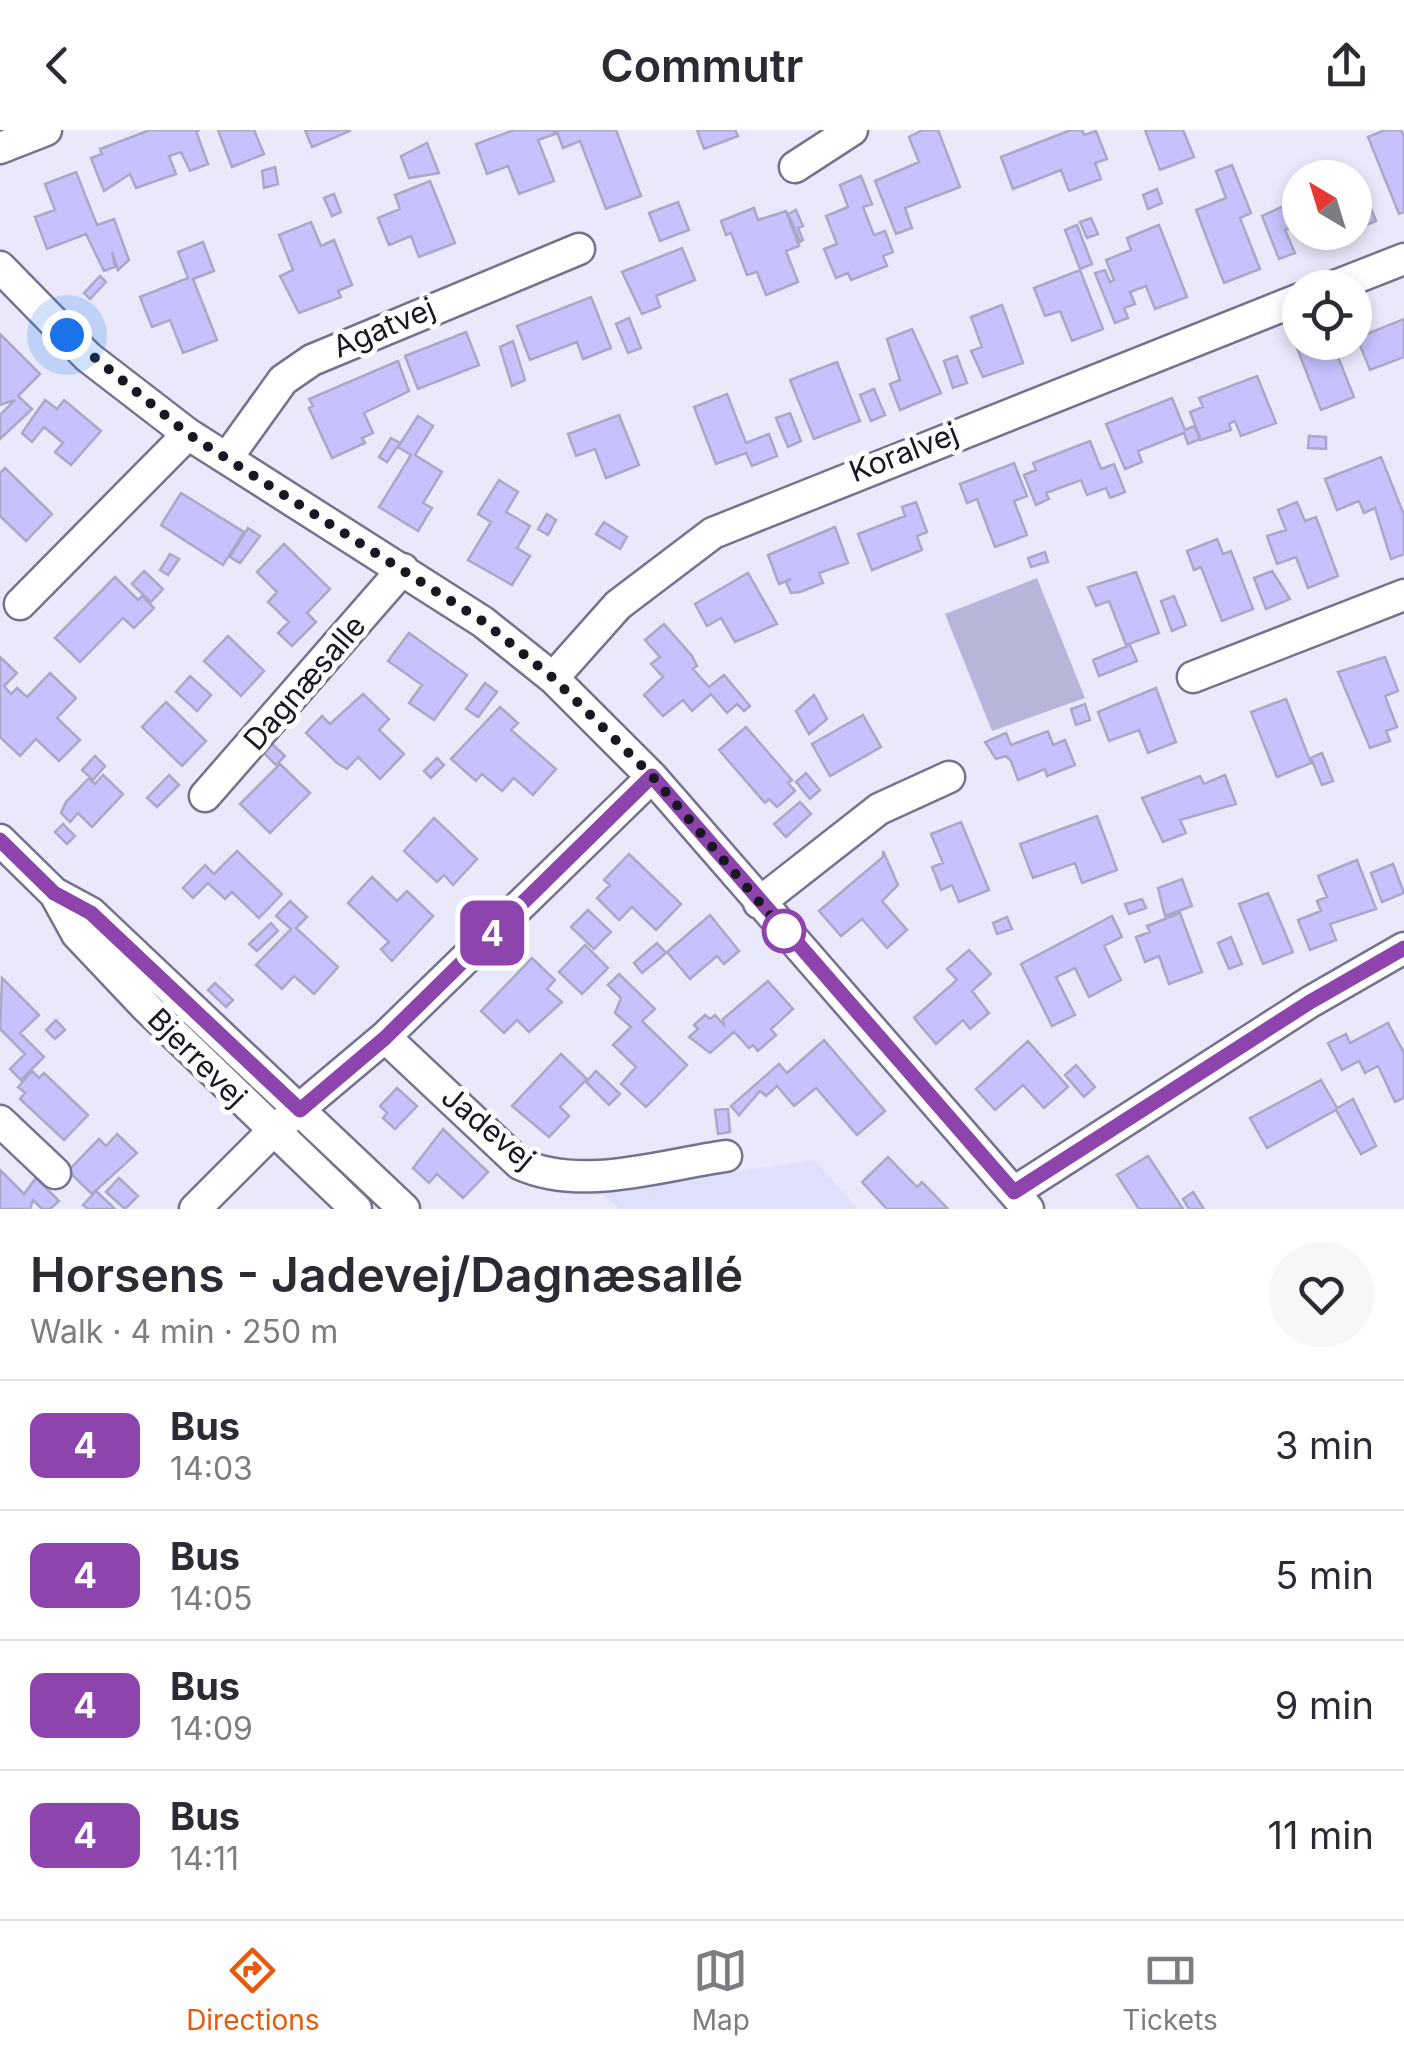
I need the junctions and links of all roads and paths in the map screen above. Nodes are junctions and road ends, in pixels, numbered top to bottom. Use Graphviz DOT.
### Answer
graph roads {
  1 [pos="46,130"];
  2 [pos="852,130"];
  3 [pos="0,148"];
  4 [pos="795,167"];
  5 [pos="579,249"];
  6 [pos="1404,259"];
  7 [pos="1,270"];
  8 [pos="1372,272"];
  9 [pos="1282,306"];
  10 [pos="188,434"];
  11 [pos="227,458"];
  12 [pos="403,569"];
  13 [pos="1404,595"];
  14 [pos="20,604"];
  15 [pos="1192,677"];
  16 [pos="553,678"];
  17 [pos="652,776"];
  18 [pos="950,777"];
  19 [pos="204,796"];
  20 [pos="0,840"];
  21 [pos="54,893"];
  22 [pos="759,904"];
  23 [pos="1404,948"];
  24 [pos="385,1038"];
  25 [pos="300,1110"];
  26 [pos="0,1121"];
  27 [pos="272,1132"];
  28 [pos="726,1156"];
  29 [pos="55,1174"];
  30 [pos="1021,1200"];
  31 [pos="195,1209"];
  32 [pos="356,1209"];
  33 [pos="404,1209"];
  1 -- 3 [label="street"];
  2 -- 4 [label="street"];
  5 -- 11 [label="street, Agatvej"];
  6 -- 8 [label="street"];
  7 -- 10 [label="street"];
  9 -- 16 [label="street, Koralvej"];
  10 -- 11 [label="street"];
  10 -- 14 [label="street"];
  11 -- 12 [label="street"];
  12 -- 16 [label="street"];
  12 -- 19 [label="street, Dagnæsalle"];
  13 -- 15 [label="street"];
  16 -- 17 [label="street"];
  17 -- 22 [label="street"];
  17 -- 24 [label="street"];
  18 -- 22 [label="street"];
  20 -- 21 [label="street, Bjerrevej"];
  21 -- 25 [label="street, Bjerrevej"];
  21 -- 27 [label="street, Bjerrevej"];
  22 -- 30 [label="street"];
  23 -- 30 [label="street"];
  24 -- 25 [label="street"];
  24 -- 28 [label="street, Jadevej"];
  25 -- 27 [label="street"];
  25 -- 33 [label="street, Bjerrevej"];
  26 -- 29 [label="street"];
  27 -- 31 [label="street"];
  27 -- 32 [label="street, Bjerrevej"];
}
